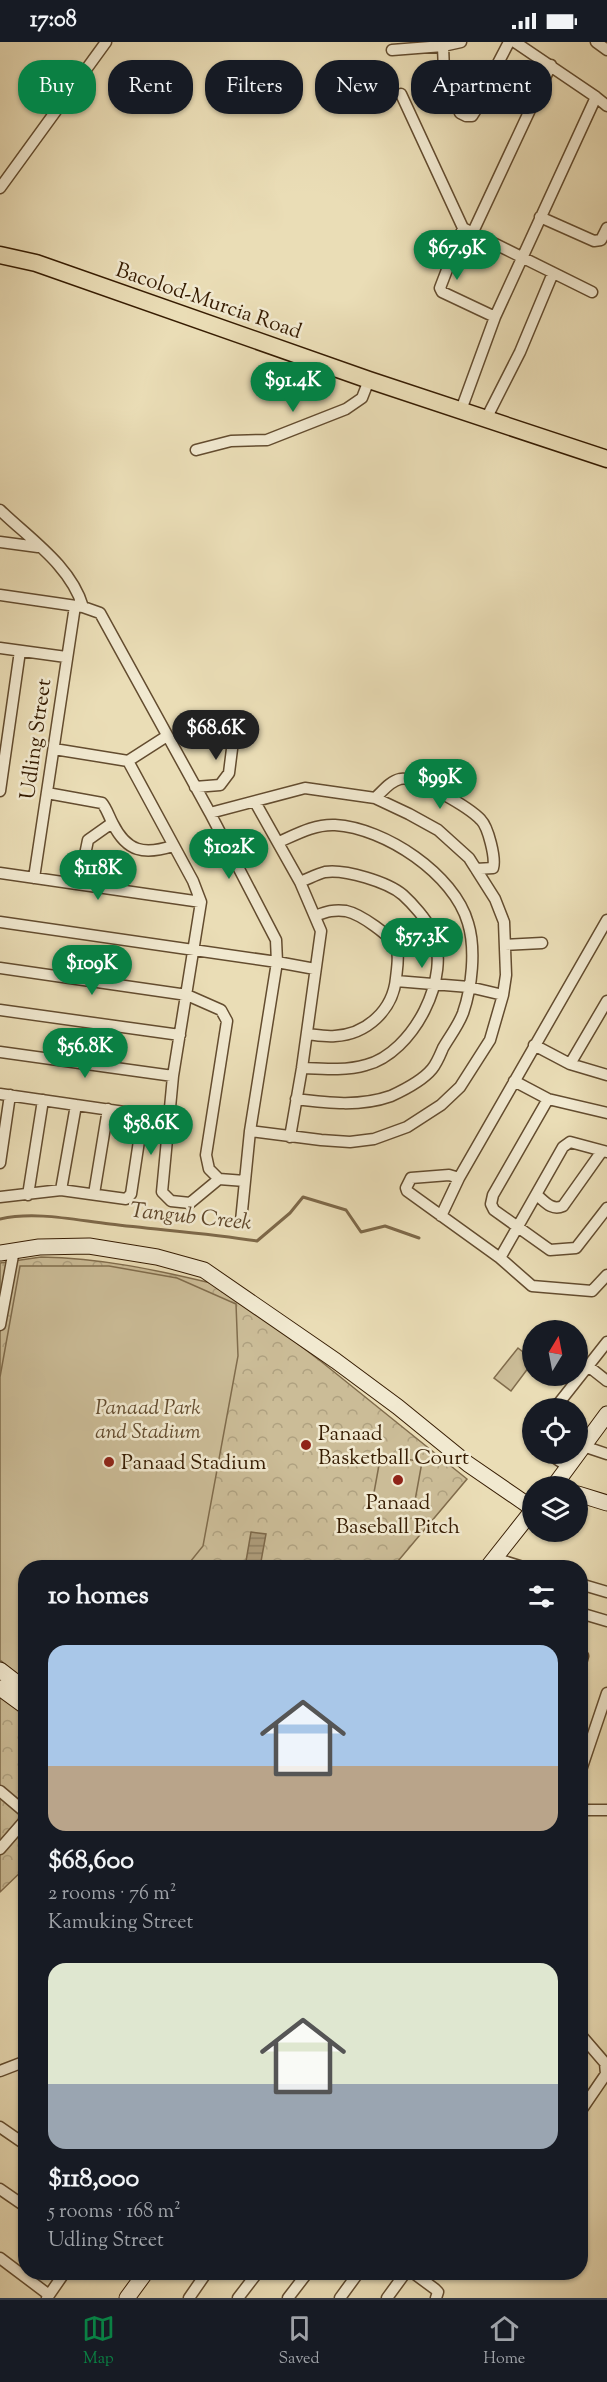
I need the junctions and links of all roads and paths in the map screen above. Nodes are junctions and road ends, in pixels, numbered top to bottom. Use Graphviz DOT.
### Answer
graph roads {
  1 [pos="106,42"];
  2 [pos="461,42"];
  3 [pos="509,42"];
  4 [pos="515,42"];
  5 [pos="596,42"];
  6 [pos="443,46"];
  7 [pos="392,50"];
  8 [pos="607,50"];
  9 [pos="444,60"];
  10 [pos="500,60"];
  11 [pos="543,60"];
  12 [pos="552,66"];
  13 [pos="401,94"];
  14 [pos="596,98"];
  15 [pos="607,106"];
  16 [pos="526,114"];
  17 [pos="0,188"];
  18 [pos="540,217"];
  19 [pos="607,228"];
  20 [pos="468,231"];
  21 [pos="0,255"];
  22 [pos="522,256"];
  23 [pos="553,273"];
  24 [pos="592,292"];
  25 [pos="495,317"];
  26 [pos="369,380"];
  27 [pos="461,410"];
  28 [pos="486,419"];
  29 [pos="196,450"];
  30 [pos="607,459"];
  31 [pos="0,510"];
  32 [pos="0,542"];
  33 [pos="39,547"];
  34 [pos="0,595"];
  35 [pos="79,606"];
  36 [pos="0,648"];
  37 [pos="20,651"];
  38 [pos="66,657"];
  39 [pos="234,733"];
  40 [pos="167,736"];
  41 [pos="54,749"];
  42 [pos="128,761"];
  43 [pos="195,787"];
  44 [pos="0,791"];
  45 [pos="47,793"];
  46 [pos="375,798"];
  47 [pos="255,801"];
  48 [pos="210,813"];
  49 [pos="112,823"];
  50 [pos="279,842"];
  51 [pos="173,846"];
  52 [pos="476,869"];
  53 [pos="0,873"];
  54 [pos="34,878"];
  55 [pos="300,882"];
  56 [pos="79,884"];
  57 [pos="201,902"];
  58 [pos="315,916"];
  59 [pos="607,920"];
  60 [pos="0,922"];
  61 [pos="542,943"];
  62 [pos="505,945"];
  63 [pos="192,950"];
  64 [pos="277,962"];
  65 [pos="0,968"];
  66 [pos="315,969"];
  67 [pos="396,981"];
  68 [pos="434,984"];
  69 [pos="469,987"];
  70 [pos="503,995"];
  71 [pos="187,996"];
  72 [pos="607,1000"];
  73 [pos="0,1010"];
  74 [pos="307,1034"];
  75 [pos="180,1035"];
  76 [pos="534,1045"];
  77 [pos="0,1052"];
  78 [pos="570,1064"];
  79 [pos="302,1068"];
  80 [pos="173,1076"];
  81 [pos="607,1076"];
  82 [pos="514,1081"];
  83 [pos="5,1095"];
  84 [pos="296,1099"];
  85 [pos="548,1099"];
  86 [pos="43,1100"];
  87 [pos="76,1105"];
  88 [pos="108,1109"];
  89 [pos="607,1113"];
  90 [pos="250,1131"];
  91 [pos="290,1137"];
  92 [pos="605,1151"];
  93 [pos="0,1163"];
  94 [pos="459,1178"];
  95 [pos="219,1179"];
  96 [pos="246,1181"];
  97 [pos="61,1190"];
  98 [pos="94,1194"];
  99 [pos="28,1195"];
  100 [pos="537,1195"];
  101 [pos="0,1197"];
  102 [pos="607,1208"];
  103 [pos="441,1216"];
  104 [pos="241,1221"];
  105 [pos="517,1227"];
  106 [pos="7,1251"];
  107 [pos="500,1258"];
  108 [pos="607,1275"];
  109 [pos="0,1325"];
  110 [pos="607,1342"];
  111 [pos="588,1366"];
  112 [pos="607,1381"];
  113 [pos="572,1386"];
  114 [pos="563,1398"];
  115 [pos="607,1414"];
  116 [pos="588,1438"];
  117 [pos="588,1448"];
  118 [pos="607,1454"];
  119 [pos="564,1464"];
  120 [pos="570,1464"];
  121 [pos="568,1467"];
  122 [pos="562,1476"];
  123 [pos="588,1497"];
  124 [pos="522,1502"];
  125 [pos="607,1503"];
  126 [pos="522,1522"];
  127 [pos="493,1560"];
  128 [pos="588,1585"];
  129 [pos="605,1588"];
  130 [pos="588,1616"];
  131 [pos="607,1622"];
  132 [pos="0,1670"];
  133 [pos="18,1684"];
  134 [pos="0,1688"];
  135 [pos="607,1693"];
  136 [pos="18,1701"];
  137 [pos="588,1749"];
  138 [pos="0,1791"];
  139 [pos="18,1806"];
  140 [pos="588,1809"];
  141 [pos="607,1810"];
  142 [pos="18,1828"];
  143 [pos="0,1849"];
  144 [pos="588,2045"];
  145 [pos="18,2064"];
  146 [pos="0,2071"];
  147 [pos="588,2100"];
  148 [pos="0,2127"];
  149 [pos="18,2139"];
  150 [pos="0,2189"];
  151 [pos="18,2201"];
  152 [pos="0,2258"];
  153 [pos="18,2272"];
  154 [pos="28,2280"];
  155 [pos="59,2280"];
  156 [pos="140,2280"];
  157 [pos="201,2280"];
  158 [pos="252,2280"];
  159 [pos="302,2280"];
  160 [pos="353,2280"];
  161 [pos="400,2280"];
  162 [pos="423,2280"];
  163 [pos="48,2296"];
  164 [pos="127,2298"];
  165 [pos="189,2298"];
  166 [pos="238,2298"];
  167 [pos="288,2298"];
  168 [pos="340,2298"];
  169 [pos="387,2298"];
  170 [pos="436,2298"];
  1 -- 17 [label="street"];
  2 -- 6 [label="street"];
  3 -- 10 [label="street"];
  4 -- 11 [label="street"];
  5 -- 8 [label="street"];
  6 -- 7 [label="street"];
  6 -- 9 [label="street"];
  12 -- 14 [label="street"];
  13 -- 20 [label="street"];
  14 -- 15 [label="street"];
  14 -- 18 [label="street"];
  16 -- 20 [label="street"];
  18 -- 19 [label="street"];
  18 -- 22 [label="street"];
  20 -- 22 [label="street"];
  20 -- 25 [label="street"];
  21 -- 26 [label="main road, Bacolod-Murcia Road"];
  22 -- 23 [label="street"];
  22 -- 25 [label="street"];
  23 -- 24 [label="street"];
  23 -- 28 [label="street"];
  25 -- 27 [label="street"];
  26 -- 27 [label="main road, Bacolod-Murcia Road"];
  26 -- 29 [label="street"];
  27 -- 28 [label="main road, Bacolod-Murcia Road"];
  28 -- 30 [label="main road, Bacolod-Murcia Road"];
  31 -- 33 [label="street"];
  32 -- 33 [label="street"];
  33 -- 35 [label="street"];
  34 -- 35 [label="street"];
  35 -- 38 [label="street, Udling Street"];
  35 -- 40 [label="street"];
  36 -- 37 [label="street"];
  37 -- 38 [label="street"];
  37 -- 44 [label="street"];
  38 -- 41 [label="street, Udling Street"];
  39 -- 43 [label="street"];
  40 -- 42 [label="street"];
  40 -- 43 [label="street"];
  41 -- 42 [label="street"];
  41 -- 45 [label="street, Udling Street"];
  42 -- 51 [label="street"];
  43 -- 48 [label="street"];
  45 -- 49 [label="street"];
  45 -- 54 [label="street, Udling Street"];
  46 -- 47 [label="street"];
  46 -- 52 [label="street"];
  46 -- 52 [label="street"];
  47 -- 48 [label="street"];
  47 -- 50 [label="street"];
  48 -- 64 [label="street"];
  49 -- 51 [label="street"];
  49 -- 56 [label="street"];
  50 -- 55 [label="street"];
  50 -- 69 [label="street"];
  51 -- 57 [label="street"];
  52 -- 62 [label="street"];
  53 -- 54 [label="street"];
  54 -- 56 [label="street"];
  55 -- 58 [label="street"];
  55 -- 68 [label="street"];
  56 -- 57 [label="street"];
  57 -- 63 [label="street"];
  58 -- 66 [label="street"];
  58 -- 67 [label="street"];
  59 -- 76 [label="street"];
  60 -- 63 [label="street"];
  61 -- 62 [label="street"];
  62 -- 70 [label="street"];
  63 -- 64 [label="street"];
  63 -- 71 [label="street"];
  64 -- 66 [label="street"];
  64 -- 90 [label="street"];
  65 -- 71 [label="street"];
  66 -- 74 [label="street"];
  67 -- 68 [label="street"];
  67 -- 74 [label="street"];
  68 -- 69 [label="street"];
  68 -- 79 [label="street"];
  69 -- 70 [label="street"];
  69 -- 84 [label="street"];
  70 -- 91 [label="street"];
  71 -- 75 [label="street"];
  71 -- 95 [label="street"];
  72 -- 78 [label="street"];
  73 -- 75 [label="street"];
  74 -- 79 [label="street"];
  75 -- 80 [label="street"];
  76 -- 78 [label="street"];
  76 -- 82 [label="street"];
  77 -- 80 [label="street"];
  78 -- 81 [label="street"];
  79 -- 84 [label="street"];
  80 -- 95 [label="street"];
  82 -- 85 [label="street"];
  82 -- 94 [label="street"];
  83 -- 86 [label="street"];
  83 -- 93 [label="street"];
  84 -- 91 [label="street"];
  85 -- 89 [label="street"];
  85 -- 105 [label="street"];
  86 -- 87 [label="street"];
  86 -- 99 [label="street"];
  87 -- 88 [label="street"];
  87 -- 97 [label="street"];
  88 -- 98 [label="street"];
  88 -- 98 [label="street"];
  90 -- 91 [label="street"];
  90 -- 96 [label="street"];
  92 -- 100 [label="street"];
  92 -- 100 [label="street"];
  94 -- 103 [label="street"];
  94 -- 103 [label="street"];
  95 -- 96 [label="street"];
  96 -- 104 [label="street"];
  97 -- 98 [label="street"];
  97 -- 99 [label="street"];
  99 -- 101 [label="street"];
  100 -- 105 [label="street"];
  102 -- 105 [label="street"];
  103 -- 107 [label="street"];
  105 -- 107 [label="street"];
  106 -- 109 [label="street"];
  106 -- 124 [label="street"];
  107 -- 108 [label="street"];
  110 -- 111 [label="street"];
  111 -- 112 [label="street"];
  113 -- 114 [label="street"];
  115 -- 116 [label="street"];
  117 -- 118 [label="street"];
  119 -- 121 [label="street"];
  120 -- 121 [label="street"];
  121 -- 122 [label="street"];
  123 -- 125 [label="street"];
  126 -- 127 [label="street"];
  128 -- 129 [label="street"];
  130 -- 131 [label="street"];
  132 -- 133 [label="street"];
  134 -- 136 [label="street"];
  135 -- 137 [label="street"];
  138 -- 139 [label="street"];
  140 -- 141 [label="street"];
  142 -- 143 [label="street"];
  144 -- 147 [label="street"];
  145 -- 146 [label="street"];
  148 -- 149 [label="street"];
  150 -- 151 [label="street"];
  152 -- 153 [label="street"];
  154 -- 163 [label="street"];
  155 -- 163 [label="street"];
  156 -- 164 [label="street"];
  157 -- 165 [label="street"];
  158 -- 166 [label="street"];
  159 -- 167 [label="street"];
  160 -- 168 [label="street"];
  161 -- 169 [label="street"];
  162 -- 170 [label="street"];
}
